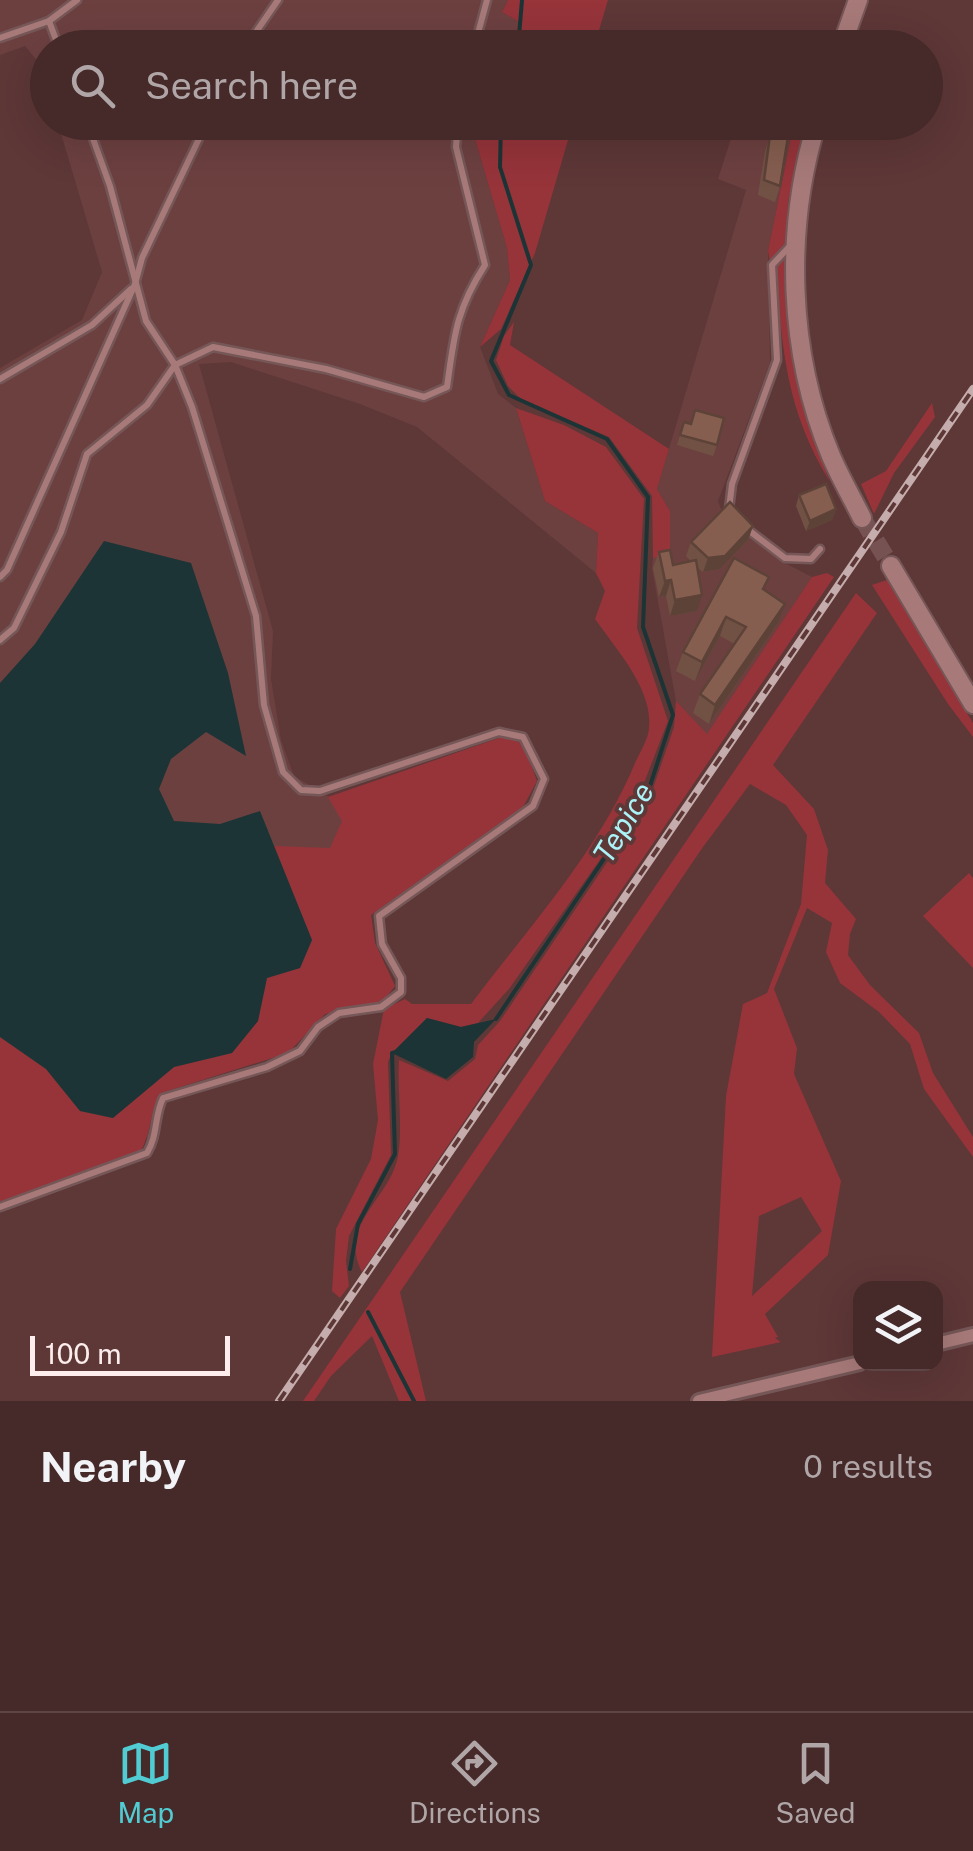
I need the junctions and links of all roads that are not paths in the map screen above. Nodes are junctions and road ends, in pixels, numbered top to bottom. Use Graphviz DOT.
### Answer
graph roads {
  1 [pos="77,0"];
  2 [pos="278,0"];
  3 [pos="486,0"];
  4 [pos="858,0"];
  5 [pos="49,21"];
  6 [pos="52,30"];
  7 [pos="258,30"];
  8 [pos="478,30"];
  9 [pos="847,30"];
  10 [pos="0,38"];
  11 [pos="93,140"];
  12 [pos="198,140"];
  13 [pos="457,140"];
  14 [pos="813,140"];
  15 [pos="797,238"];
  16 [pos="135,284"];
  17 [pos="175,365"];
  18 [pos="0,379"];
  19 [pos="862,518"];
  20 [pos="820,549"];
  21 [pos="891,566"];
  22 [pos="0,577"];
  23 [pos="0,640"];
  24 [pos="973,704"];
  25 [pos="0,1207"];
  26 [pos="973,1334"];
  27 [pos="943,1342"];
  28 [pos="853,1364"];
  29 [pos="699,1401"];
  1 -- 5 [label="lane"];
  2 -- 7 [label="lane"];
  3 -- 8 [label="lane"];
  4 -- 9 [label="main road"];
  5 -- 6 [label="lane"];
  5 -- 10 [label="lane"];
  11 -- 16 [label="lane"];
  12 -- 16 [label="lane"];
  13 -- 17 [label="lane"];
  14 -- 15 [label="main road"];
  15 -- 19 [label="main road"];
  15 -- 20 [label="lane"];
  16 -- 17 [label="lane"];
  16 -- 18 [label="lane"];
  16 -- 22 [label="lane"];
  17 -- 23 [label="lane"];
  17 -- 25 [label="lane"];
  21 -- 24 [label="main road"];
  26 -- 27 [label="street"];
  28 -- 29 [label="street"];
}
